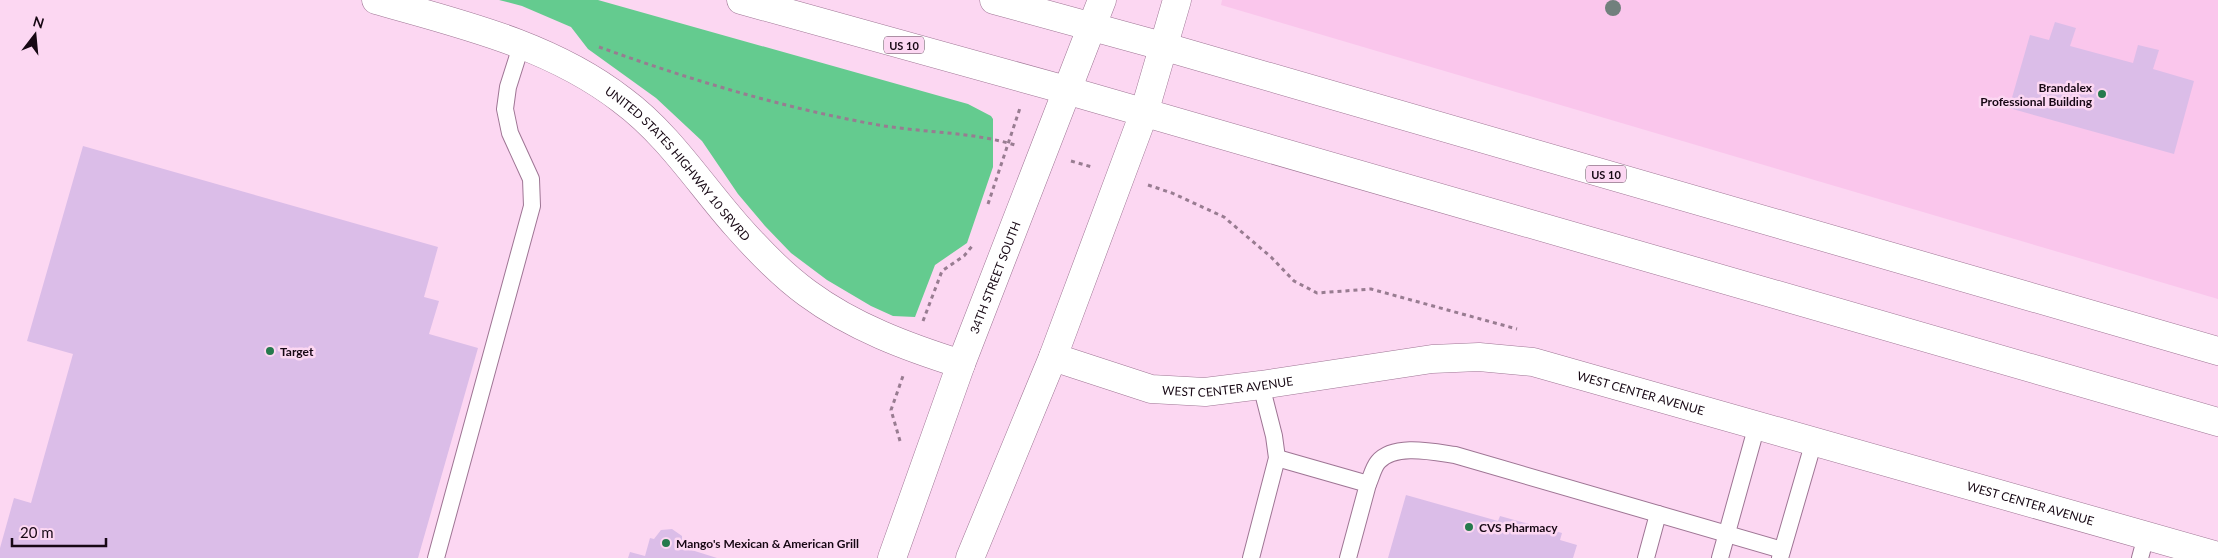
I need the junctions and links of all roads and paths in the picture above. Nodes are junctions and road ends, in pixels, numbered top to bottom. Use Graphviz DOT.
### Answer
graph roads {
  1 [pos="376,0"];
  2 [pos="741,0"];
  3 [pos="994,0"];
  4 [pos="1102,0"];
  5 [pos="1177,0"];
  6 [pos="1091,27"];
  7 [pos="522,46"];
  8 [pos="598,46"];
  9 [pos="1162,46"];
  10 [pos="1066,90"];
  11 [pos="1144,113"];
  12 [pos="1010,143"];
  13 [pos="2218,351"];
  14 [pos="1053,357"];
  15 [pos="961,364"];
  16 [pos="1261,385"];
  17 [pos="2218,422"];
  18 [pos="1757,425"];
  19 [pos="1814,441"];
  20 [pos="1277,458"];
  21 [pos="1368,484"];
  22 [pos="1658,514"];
  23 [pos="1727,533"];
  24 [pos="2143,547"];
  25 [pos="1781,554"];
  26 [pos="2218,556"];
  27 [pos="436,558"];
  28 [pos="892,558"];
  29 [pos="970,558"];
  30 [pos="1250,558"];
  31 [pos="1348,558"];
  32 [pos="1646,558"];
  33 [pos="1720,558"];
  1 -- 7 [label="main road, UNITED STATES HIGHWAY 10 SRVRD"];
  2 -- 10 [label="main road, US 10"];
  3 -- 6 [label="main road, US 10"];
  4 -- 6 [label="main road, 34TH STREET SOUTH"];
  5 -- 9 [label="main road"];
  6 -- 9 [label="main road, US 10"];
  6 -- 10 [label="main road, 34TH STREET SOUTH"];
  7 -- 15 [label="main road, UNITED STATES HIGHWAY 10 SRVRD"];
  7 -- 27 [label="lane"];
  8 -- 12 [label="path"];
  9 -- 11 [label="main road"];
  9 -- 13 [label="main road, US 10"];
  10 -- 11 [label="main road, US 10"];
  10 -- 15 [label="main road, 34TH STREET SOUTH"];
  11 -- 14 [label="main road"];
  11 -- 17 [label="main road, US 10"];
  14 -- 16 [label="main road, WEST CENTER AVENUE"];
  14 -- 29 [label="main road"];
  15 -- 28 [label="main road, 34TH STREET SOUTH"];
  16 -- 18 [label="main road, WEST CENTER AVENUE"];
  16 -- 20 [label="lane"];
  18 -- 19 [label="main road, WEST CENTER AVENUE"];
  18 -- 23 [label="lane"];
  19 -- 24 [label="main road, WEST CENTER AVENUE"];
  19 -- 25 [label="lane"];
  20 -- 21 [label="lane"];
  20 -- 30 [label="lane"];
  21 -- 22 [label="lane"];
  21 -- 31 [label="lane"];
  22 -- 23 [label="lane"];
  22 -- 32 [label="lane"];
  23 -- 25 [label="lane"];
  23 -- 33 [label="lane"];
  24 -- 26 [label="main road, WEST CENTER AVENUE"];
}
